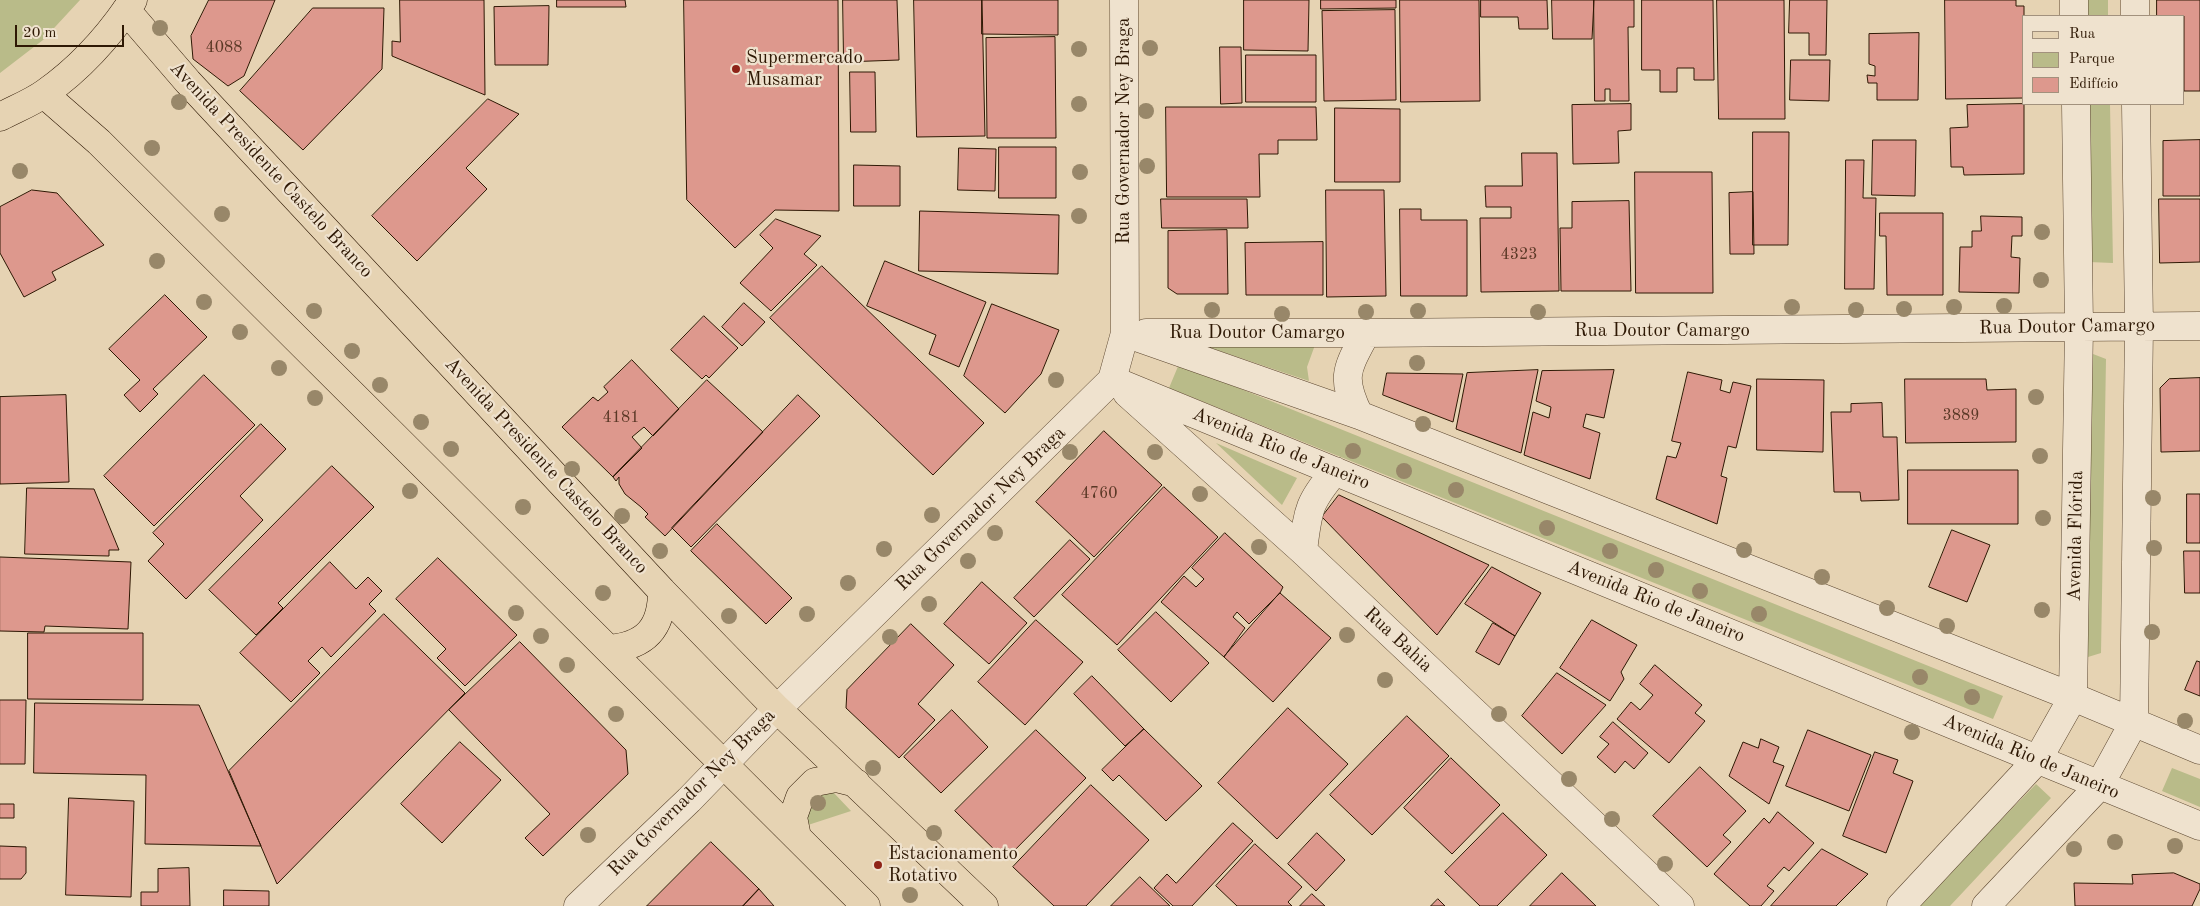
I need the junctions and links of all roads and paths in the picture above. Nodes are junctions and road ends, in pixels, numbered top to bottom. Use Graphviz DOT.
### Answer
graph roads {
  1 [pos="1124,0"];
  2 [pos="2074,0"];
  3 [pos="2135,0"];
  4 [pos="130,5"];
  5 [pos="2074,15"];
  6 [pos="2135,15"];
  7 [pos="44,94"];
  8 [pos="2076,105"];
  9 [pos="2136,105"];
  10 [pos="0,117"];
  11 [pos="2139,326"];
  12 [pos="2200,326"];
  13 [pos="2079,328"];
  14 [pos="1125,333"];
  15 [pos="1366,333"];
  16 [pos="1112,380"];
  17 [pos="1360,415"];
  18 [pos="1335,471"];
  19 [pos="1303,551"];
  20 [pos="662,591"];
  21 [pos="608,649"];
  22 [pos="2073,697"];
  23 [pos="777,709"];
  24 [pos="2134,722"];
  25 [pos="2200,750"];
  26 [pos="2038,759"];
  27 [pos="724,765"];
  28 [pos="856,783"];
  29 [pos="2099,786"];
  30 [pos="2200,826"];
  31 [pos="797,837"];
  32 [pos="578,906"];
  33 [pos="866,906"];
  34 [pos="984,906"];
  35 [pos="1680,906"];
  36 [pos="1901,906"];
  37 [pos="1986,906"];
  1 -- 14 [label="street, Rua Governador Ney Braga"];
  2 -- 5 [label="street"];
  3 -- 6 [label="street"];
  4 -- 7 [label="main road"];
  4 -- 20 [label="main road, Avenida Presidente Castelo Branco"];
  7 -- 10 [label="main road"];
  7 -- 21 [label="main road"];
  8 -- 13 [label="street, Avenida Flórida"];
  9 -- 11 [label="street"];
  11 -- 12 [label="street, Rua Doutor Camargo"];
  11 -- 13 [label="street, Rua Doutor Camargo"];
  11 -- 24 [label="street"];
  13 -- 15 [label="street, Rua Doutor Camargo"];
  13 -- 22 [label="street, Avenida Flórida"];
  14 -- 15 [label="street, Rua Doutor Camargo"];
  14 -- 16 [label="street, Rua Governador Ney Braga"];
  14 -- 17 [label="street"];
  15 -- 17 [label="street"];
  16 -- 18 [label="street, Avenida Rio de Janeiro"];
  16 -- 19 [label="street, Rua Bahia"];
  16 -- 23 [label="street, Rua Governador Ney Braga"];
  17 -- 22 [label="street"];
  18 -- 19 [label="street"];
  18 -- 26 [label="street, Avenida Rio de Janeiro"];
  19 -- 35 [label="street, Rua Bahia"];
  20 -- 21 [label="main road"];
  20 -- 23 [label="main road, Avenida Presidente Castelo Branco"];
  21 -- 27 [label="main road"];
  22 -- 24 [label="street"];
  22 -- 26 [label="street, Avenida Flórida"];
  23 -- 27 [label="street, Rua Governador Ney Braga"];
  23 -- 28 [label="main road, Avenida Presidente Castelo Branco"];
  24 -- 25 [label="street"];
  24 -- 29 [label="street"];
  26 -- 29 [label="street, Avenida Rio de Janeiro"];
  26 -- 36 [label="street, Avenida Flórida"];
  27 -- 31 [label="main road"];
  27 -- 32 [label="street, Rua Governador Ney Braga"];
  28 -- 31 [label="main road"];
  28 -- 34 [label="main road, Avenida Presidente Castelo Branco"];
  29 -- 30 [label="street, Avenida Rio de Janeiro"];
  29 -- 37 [label="street"];
  31 -- 33 [label="main road"];
}
